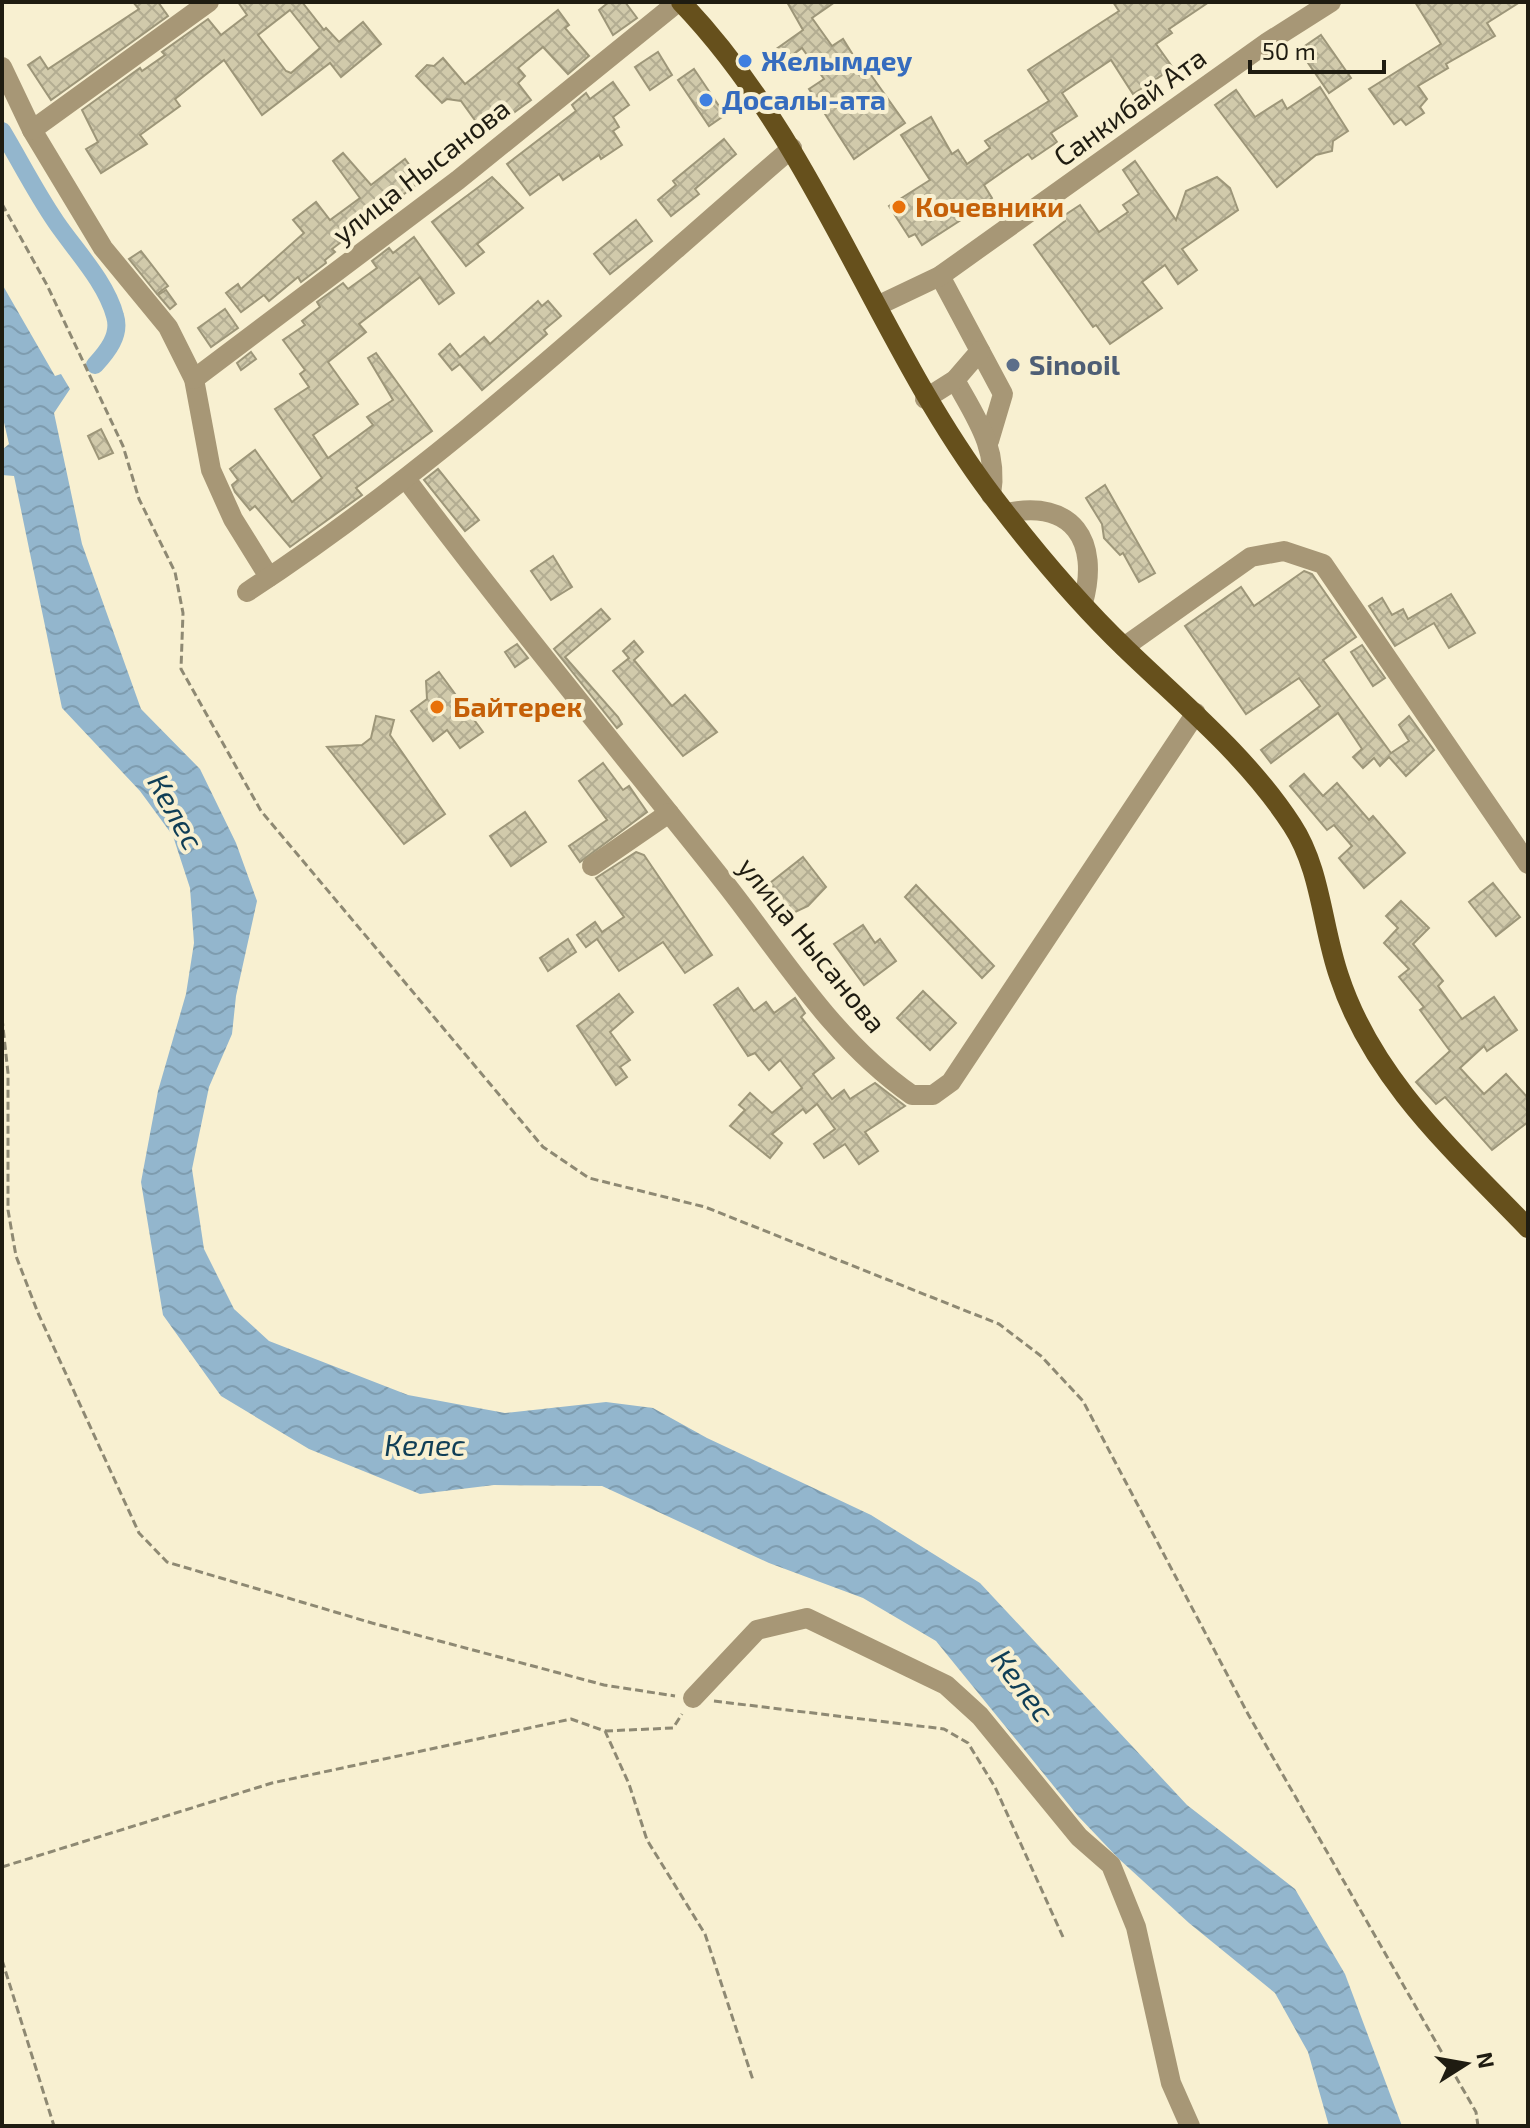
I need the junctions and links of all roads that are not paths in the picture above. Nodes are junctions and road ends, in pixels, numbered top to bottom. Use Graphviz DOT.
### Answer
graph roads {
  1 [pos="209,2"];
  2 [pos="679,2"];
  3 [pos="1331,2"];
  4 [pos="2,67"];
  5 [pos="32,130"];
  6 [pos="792,148"];
  7 [pos="940,276"];
  8 [pos="879,305"];
  9 [pos="980,351"];
  10 [pos="194,379"];
  11 [pos="955,380"];
  12 [pos="925,399"];
  13 [pos="989,441"];
  14 [pos="406,479"];
  15 [pos="991,495"];
  16 [pos="1006,513"];
  17 [pos="269,577"];
  18 [pos="247,592"];
  19 [pos="1083,603"];
  20 [pos="1124,647"];
  21 [pos="1196,713"];
  22 [pos="669,813"];
  23 [pos="1528,864"];
  24 [pos="592,866"];
  25 [pos="1528,1228"];
  26 [pos="693,1698"];
  27 [pos="1190,2126"];
  1 -- 5 [label="street"];
  2 -- 6 [label="main road"];
  2 -- 10 [label="street, улица Нысанова"];
  3 -- 7 [label="street, Санкибай Ата"];
  4 -- 5 [label="street"];
  5 -- 10 [label="street"];
  6 -- 8 [label="main road"];
  6 -- 14 [label="street"];
  7 -- 8 [label="street, Санкибай Ата"];
  7 -- 9 [label="street"];
  8 -- 12 [label="main road"];
  9 -- 11 [label="street"];
  9 -- 13 [label="street"];
  10 -- 17 [label="street"];
  11 -- 12 [label="street"];
  11 -- 13 [label="street"];
  12 -- 15 [label="main road"];
  13 -- 15 [label="street"];
  14 -- 17 [label="street"];
  14 -- 22 [label="street, улица Нысанова"];
  15 -- 16 [label="main road"];
  16 -- 19 [label="main road"];
  16 -- 19 [label="street"];
  17 -- 18 [label="street"];
  19 -- 20 [label="main road"];
  20 -- 21 [label="main road"];
  20 -- 23 [label="street"];
  21 -- 22 [label="street, улица Нысанова"];
  21 -- 25 [label="main road"];
  22 -- 24 [label="street"];
  26 -- 27 [label="street"];
}
